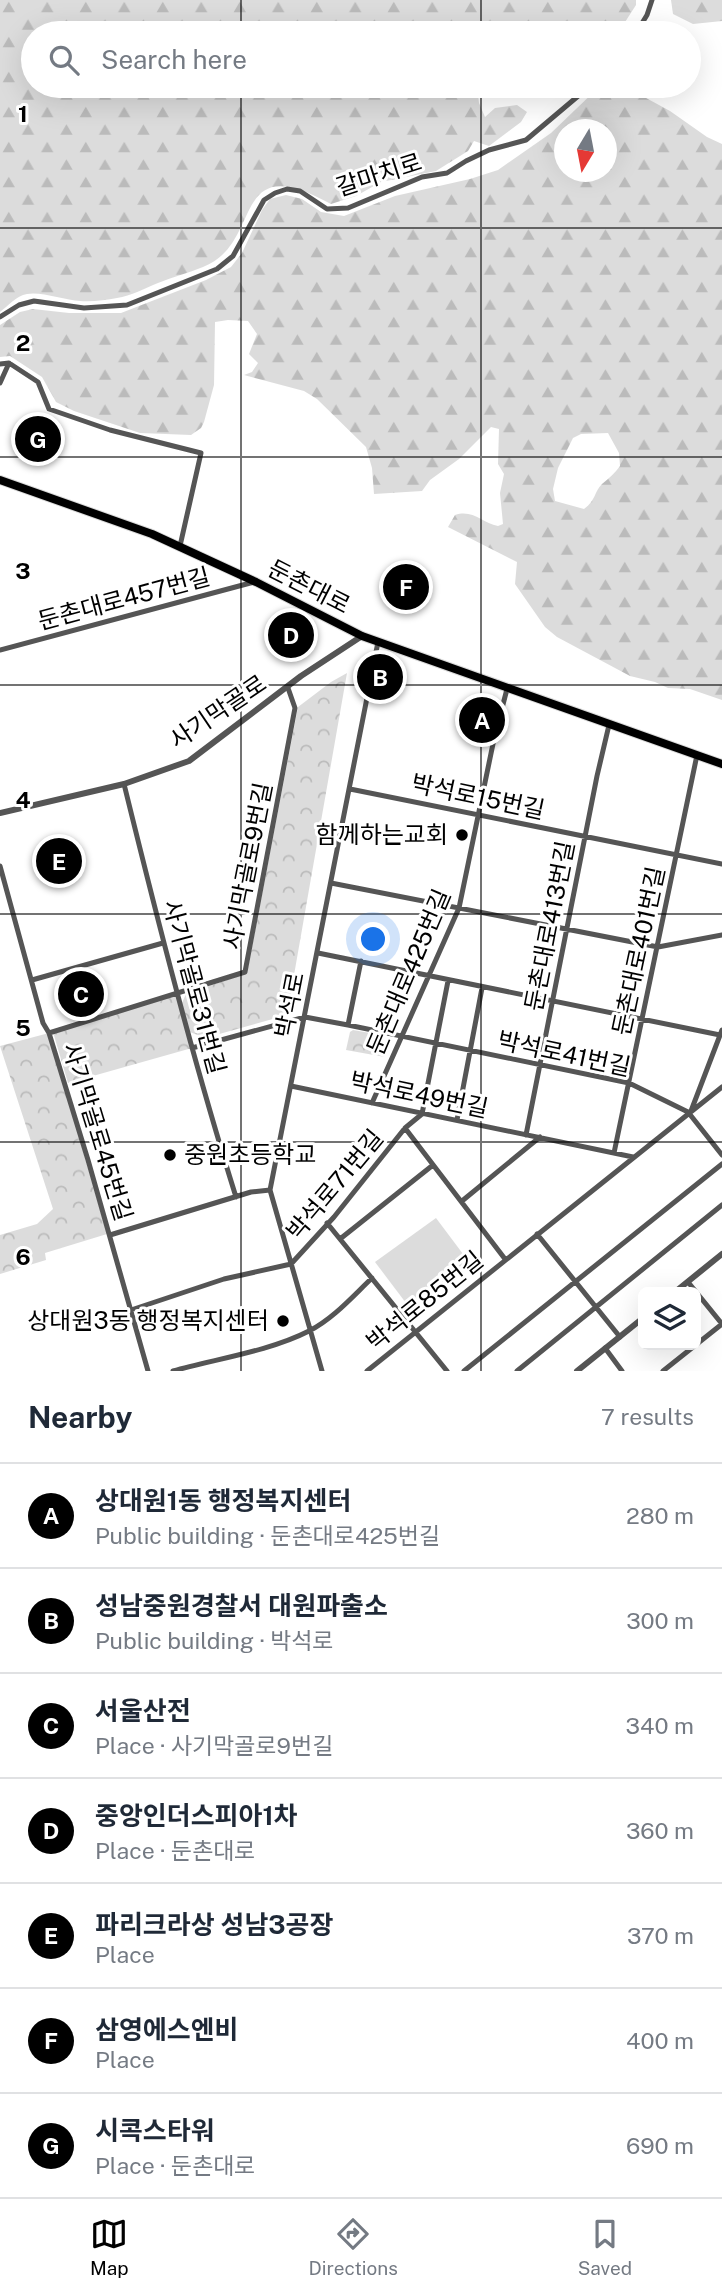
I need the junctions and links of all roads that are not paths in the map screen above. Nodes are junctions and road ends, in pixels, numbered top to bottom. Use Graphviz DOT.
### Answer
graph roads {
  1 [pos="652,0"];
  2 [pos="644,21"];
  3 [pos="576,98"];
  4 [pos="0,317"];
  5 [pos="9,363"];
  6 [pos="0,364"];
  7 [pos="0,383"];
  8 [pos="0,480"];
  9 [pos="180,546"];
  10 [pos="256,582"];
  11 [pos="362,636"];
  12 [pos="379,642"];
  13 [pos="0,650"];
  14 [pos="288,688"];
  15 [pos="507,689"];
  16 [pos="609,725"];
  17 [pos="697,755"];
  18 [pos="722,764"];
  19 [pos="124,784"];
  20 [pos="350,789"];
  21 [pos="0,813"];
  22 [pos="478,816"];
  23 [pos="586,837"];
  24 [pos="678,856"];
  25 [pos="722,864"];
  26 [pos="0,866"];
  27 [pos="331,883"];
  28 [pos="459,908"];
  29 [pos="567,929"];
  30 [pos="722,935"];
  31 [pos="163,943"];
  32 [pos="658,947"];
  33 [pos="318,953"];
  34 [pos="361,961"];
  35 [pos="428,977"];
  36 [pos="32,980"];
  37 [pos="448,981"];
  38 [pos="482,988"];
  39 [pos="177,994"];
  40 [pos="553,1002"];
  41 [pos="305,1017"];
  42 [pos="643,1020"];
  43 [pos="348,1025"];
  44 [pos="721,1032"];
  45 [pos="49,1033"];
  46 [pos="402,1037"];
  47 [pos="435,1044"];
  48 [pos="192,1048"];
  49 [pos="470,1051"];
  50 [pos="540,1066"];
  51 [pos="629,1083"];
  52 [pos="291,1086"];
  53 [pos="722,1087"];
  54 [pos="372,1103"];
  55 [pos="689,1111"];
  56 [pos="422,1114"];
  57 [pos="457,1120"];
  58 [pos="405,1128"];
  59 [pos="526,1135"];
  60 [pos="540,1137"];
  61 [pos="614,1153"];
  62 [pos="722,1155"];
  63 [pos="633,1157"];
  64 [pos="433,1164"];
  65 [pos="722,1164"];
  66 [pos="270,1191"];
  67 [pos="236,1197"];
  68 [pos="461,1201"];
  69 [pos="722,1205"];
  70 [pos="327,1223"];
  71 [pos="537,1234"];
  72 [pos="110,1235"];
  73 [pos="340,1239"];
  74 [pos="722,1254"];
  75 [pos="505,1259"];
  76 [pos="291,1264"];
  77 [pos="372,1278"];
  78 [pos="575,1282"];
  79 [pos="688,1282"];
  80 [pos="682,1287"];
  81 [pos="596,1307"];
  82 [pos="131,1310"];
  83 [pos="638,1322"];
  84 [pos="722,1324"];
  85 [pos="310,1331"];
  86 [pos="415,1332"];
  87 [pos="620,1337"];
  88 [pos="605,1348"];
  89 [pos="148,1371"];
  90 [pos="173,1371"];
  91 [pos="322,1371"];
  92 [pos="367,1371"];
  93 [pos="447,1371"];
  94 [pos="464,1371"];
  95 [pos="517,1371"];
  96 [pos="577,1371"];
  97 [pos="622,1371"];
  98 [pos="663,1371"];
  1 -- 2 [label="street"];
  3 -- 4 [label="street, 갈마치로"];
  5 -- 6 [label="street"];
  5 -- 7 [label="street"];
  5 -- 9 [label="street"];
  8 -- 9 [label="main road, 둔촌대로"];
  9 -- 10 [label="main road, 둔촌대로"];
  10 -- 11 [label="main road, 둔촌대로"];
  10 -- 13 [label="street, 둔촌대로457번길"];
  11 -- 12 [label="main road, 둔촌대로"];
  11 -- 14 [label="street, 사기막골로"];
  12 -- 15 [label="main road, 둔촌대로"];
  12 -- 20 [label="street, 박석로"];
  14 -- 19 [label="street, 사기막골로"];
  14 -- 39 [label="street, 사기막골로9번길"];
  15 -- 16 [label="main road, 둔촌대로"];
  15 -- 22 [label="street, 둔촌대로425번길"];
  16 -- 17 [label="main road, 둔촌대로"];
  16 -- 23 [label="street, 둔촌대로413번길"];
  17 -- 18 [label="main road, 둔촌대로"];
  17 -- 24 [label="street, 둔촌대로401번길"];
  19 -- 21 [label="street, 사기막골로"];
  19 -- 31 [label="street, 사기막골로31번길"];
  20 -- 22 [label="street, 박석로15번길"];
  20 -- 27 [label="street, 박석로"];
  22 -- 23 [label="street, 박석로15번길"];
  22 -- 28 [label="street, 둔촌대로425번길"];
  23 -- 24 [label="street, 박석로15번길"];
  23 -- 29 [label="street, 둔촌대로413번길"];
  24 -- 25 [label="street, 박석로15번길"];
  24 -- 32 [label="street, 둔촌대로401번길"];
  26 -- 36 [label="street, 사기막골로45번길"];
  27 -- 28 [label="street"];
  27 -- 33 [label="street, 박석로"];
  28 -- 29 [label="street"];
  28 -- 35 [label="street, 둔촌대로425번길"];
  29 -- 32 [label="street"];
  29 -- 40 [label="street, 둔촌대로413번길"];
  30 -- 32 [label="street"];
  31 -- 36 [label="street"];
  31 -- 39 [label="street, 사기막골로31번길"];
  32 -- 42 [label="street, 둔촌대로401번길"];
  33 -- 34 [label="street"];
  33 -- 41 [label="street, 박석로"];
  34 -- 35 [label="street"];
  34 -- 43 [label="street"];
  35 -- 37 [label="street"];
  35 -- 46 [label="street, 둔촌대로425번길"];
  36 -- 45 [label="street, 사기막골로45번길"];
  37 -- 38 [label="street"];
  37 -- 47 [label="street"];
  38 -- 40 [label="street"];
  38 -- 49 [label="street"];
  39 -- 45 [label="street, 사기막골로9번길"];
  39 -- 48 [label="street, 사기막골로31번길"];
  40 -- 42 [label="street"];
  40 -- 50 [label="street, 둔촌대로413번길"];
  41 -- 43 [label="street, 박석로41번길"];
  41 -- 48 [label="street"];
  41 -- 52 [label="street, 박석로"];
  42 -- 44 [label="street"];
  42 -- 51 [label="street, 둔촌대로401번길"];
  43 -- 46 [label="street, 박석로41번길"];
  44 -- 55 [label="street"];
  45 -- 72 [label="street, 사기막골로45번길"];
  46 -- 47 [label="street, 박석로41번길"];
  46 -- 54 [label="street, 둔촌대로425번길"];
  47 -- 49 [label="street, 박석로41번길"];
  47 -- 56 [label="street"];
  48 -- 67 [label="street, 사기막골로31번길"];
  49 -- 50 [label="street, 박석로41번길"];
  49 -- 57 [label="street, 박석로41번길"];
  50 -- 51 [label="street, 박석로41번길"];
  50 -- 59 [label="street, 둔촌대로413번길"];
  51 -- 55 [label="street, 박석로41번길"];
  51 -- 61 [label="street, 둔촌대로401번길"];
  52 -- 54 [label="street, 박석로49번길"];
  52 -- 66 [label="street, 박석로"];
  53 -- 55 [label="street, 박석로85번길"];
  54 -- 56 [label="street, 박석로49번길"];
  55 -- 62 [label="street"];
  55 -- 63 [label="street, 박석로85번길"];
  56 -- 57 [label="street, 박석로49번길"];
  56 -- 58 [label="street, 박석로71번길"];
  57 -- 59 [label="street, 박석로49번길"];
  58 -- 64 [label="street, 박석로71번길"];
  58 -- 70 [label="street, 박석로71번길"];
  59 -- 60 [label="street, 박석로49번길"];
  60 -- 61 [label="street, 박석로49번길"];
  60 -- 68 [label="street"];
  61 -- 63 [label="street, 박석로49번길"];
  63 -- 71 [label="street, 박석로85번길"];
  64 -- 68 [label="street, 박석로71번길"];
  64 -- 73 [label="street"];
  65 -- 78 [label="street"];
  66 -- 67 [label="street"];
  66 -- 76 [label="street, 박석로"];
  67 -- 72 [label="street"];
  68 -- 75 [label="street, 박석로85번길"];
  69 -- 81 [label="street"];
  70 -- 73 [label="street"];
  70 -- 76 [label="street, 박석로71번길"];
  71 -- 75 [label="street, 박석로85번길"];
  71 -- 78 [label="street"];
  72 -- 82 [label="street, 사기막골로45번길"];
  73 -- 77 [label="street"];
  74 -- 79 [label="street"];
  75 -- 86 [label="street, 박석로85번길"];
  76 -- 82 [label="street"];
  76 -- 85 [label="street, 박석로"];
  77 -- 85 [label="street"];
  77 -- 86 [label="street"];
  78 -- 81 [label="street"];
  78 -- 94 [label="street"];
  79 -- 80 [label="street"];
  79 -- 84 [label="street"];
  81 -- 87 [label="street"];
  81 -- 95 [label="street"];
  82 -- 89 [label="street, 사기막골로45번길"];
  83 -- 87 [label="street"];
  84 -- 98 [label="street"];
  85 -- 90 [label="street"];
  85 -- 91 [label="street, 박석로"];
  86 -- 92 [label="street, 박석로85번길"];
  86 -- 93 [label="street"];
  87 -- 88 [label="street"];
  88 -- 96 [label="street"];
  88 -- 97 [label="street"];
}
